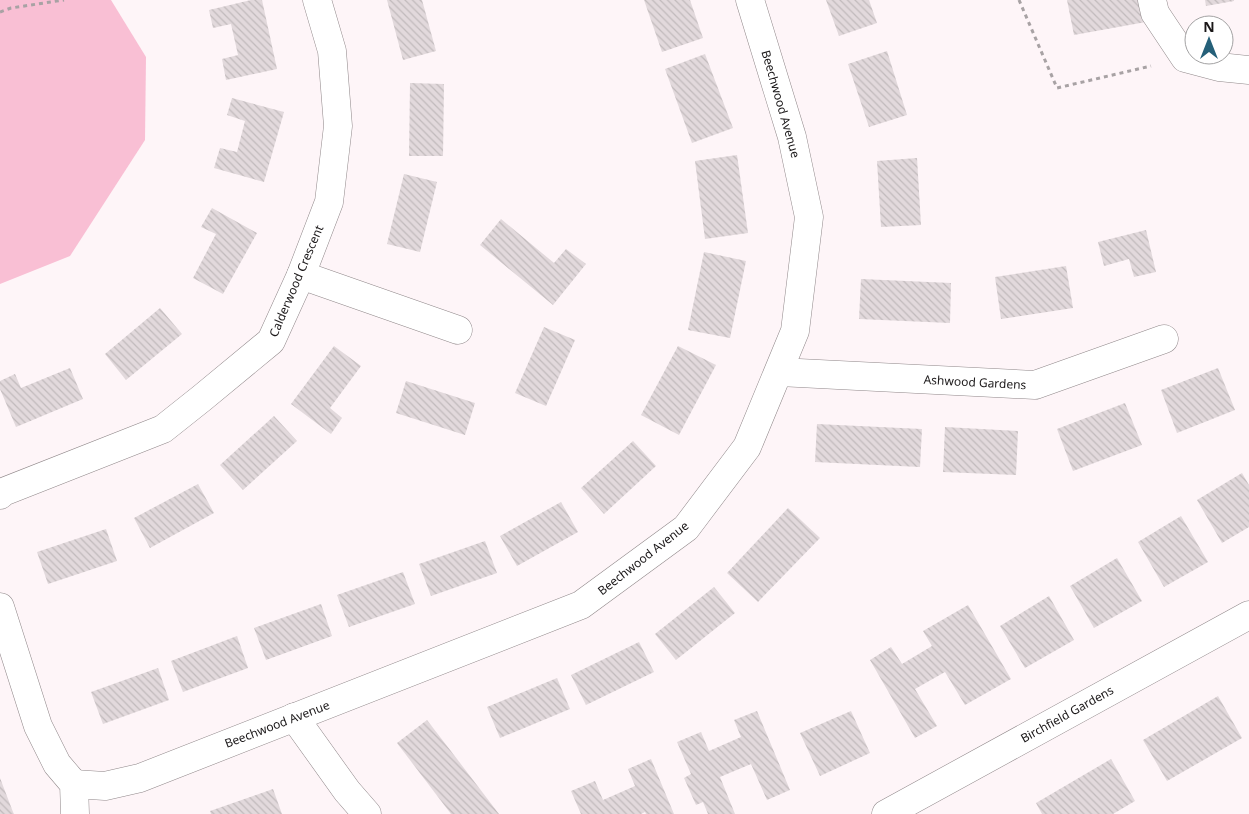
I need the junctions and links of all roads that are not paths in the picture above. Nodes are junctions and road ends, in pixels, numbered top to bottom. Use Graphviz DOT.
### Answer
graph roads {
  1 [pos="317,0"];
  2 [pos="750,0"];
  3 [pos="1152,0"];
  4 [pos="1249,70"];
  5 [pos="301,275"];
  6 [pos="458,330"];
  7 [pos="1164,339"];
  8 [pos="779,372"];
  9 [pos="0,496"];
  10 [pos="0,607"];
  11 [pos="1249,614"];
  12 [pos="294,717"];
  13 [pos="74,784"];
  14 [pos="76,814"];
  15 [pos="367,814"];
  16 [pos="886,814"];
  1 -- 5 [label="street, Calderwood Crescent"];
  2 -- 8 [label="street, Beechwood Avenue"];
  3 -- 4 [label="street"];
  5 -- 6 [label="street"];
  5 -- 9 [label="street, Calderwood Crescent"];
  7 -- 8 [label="street, Ashwood Gardens"];
  8 -- 12 [label="street, Beechwood Avenue"];
  10 -- 13 [label="street"];
  11 -- 16 [label="street, Birchfield Gardens"];
  12 -- 13 [label="street, Beechwood Avenue"];
  12 -- 15 [label="street"];
  13 -- 14 [label="street"];
}
